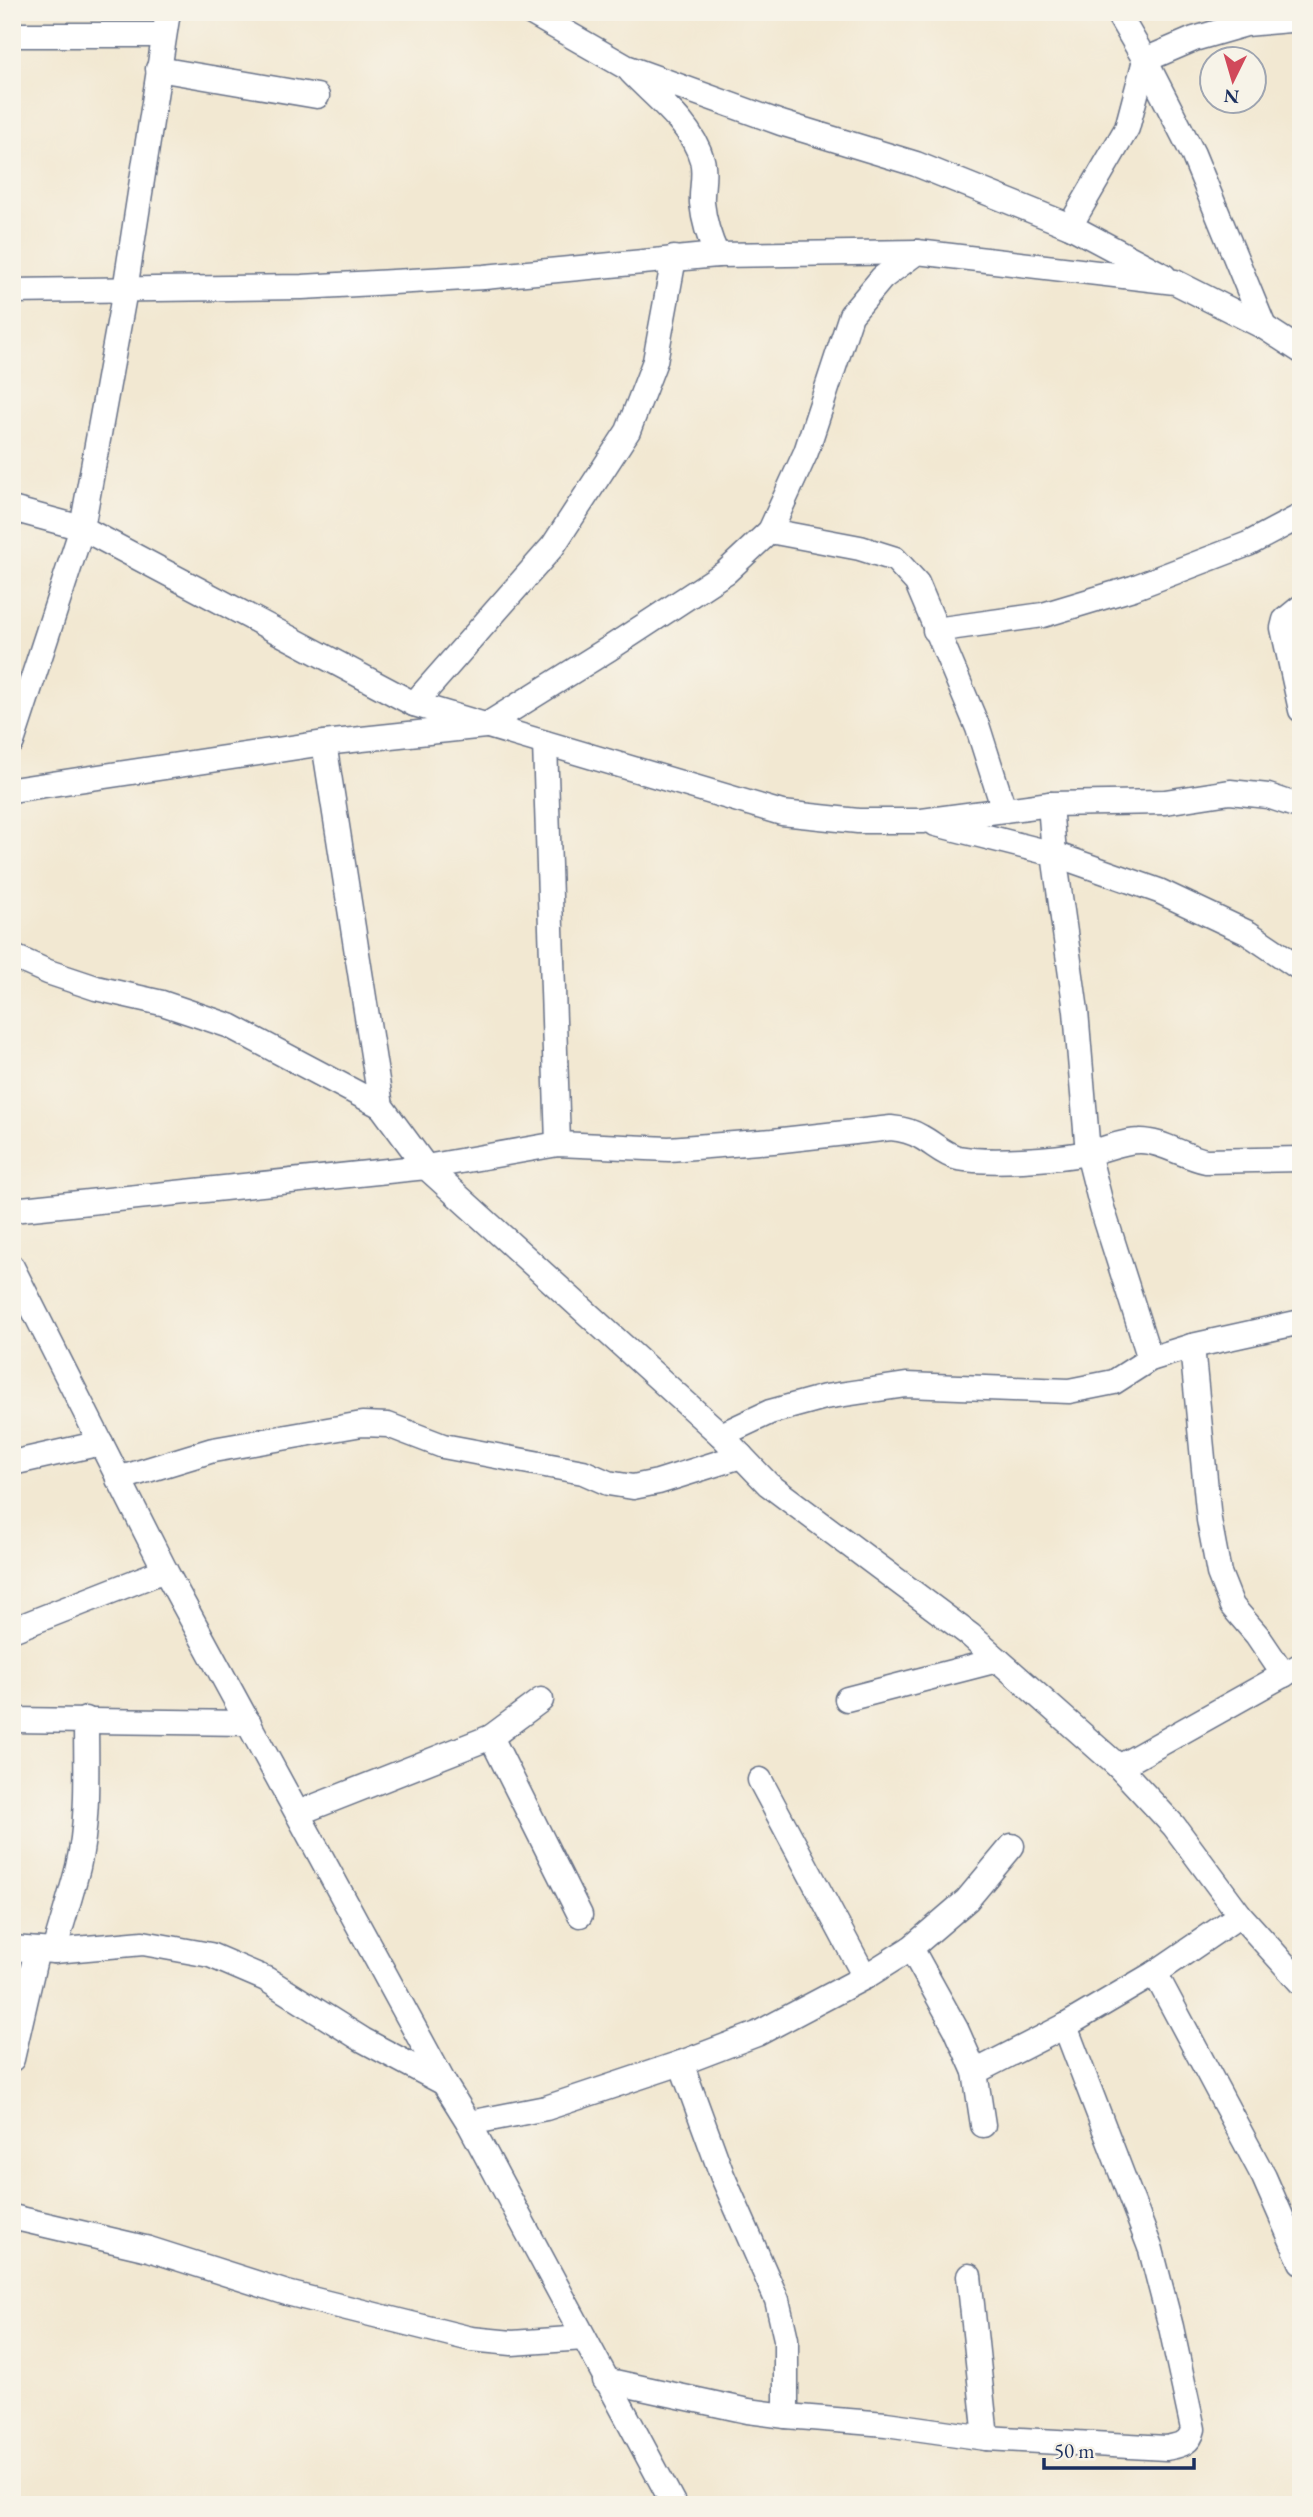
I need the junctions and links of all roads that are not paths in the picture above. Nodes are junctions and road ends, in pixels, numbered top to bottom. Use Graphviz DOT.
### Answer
graph roads {
  1 [pos="530,12"];
  2 [pos="1117,12"];
  3 [pos="1301,19"];
  4 [pos="165,24"];
  5 [pos="12,35"];
  6 [pos="1145,60"];
  7 [pos="626,67"];
  8 [pos="158,69"];
  9 [pos="317,96"];
  10 [pos="1070,226"];
  11 [pos="917,252"];
  12 [pos="717,255"];
  13 [pos="674,258"];
  14 [pos="1175,282"];
  15 [pos="125,290"];
  16 [pos="12,291"];
  17 [pos="1264,327"];
  18 [pos="1301,351"];
  19 [pos="12,509"];
  20 [pos="1301,516"];
  21 [pos="82,528"];
  22 [pos="770,531"];
  23 [pos="1301,607"];
  24 [pos="935,630"];
  25 [pos="414,704"];
  26 [pos="1301,710"];
  27 [pos="485,726"];
  28 [pos="12,741"];
  29 [pos="324,743"];
  30 [pos="545,743"];
  31 [pos="12,790"];
  32 [pos="1050,804"];
  33 [pos="1301,807"];
  34 [pos="1004,810"];
  35 [pos="922,821"];
  36 [pos="1054,854"];
  37 [pos="12,956"];
  38 [pos="1301,969"];
  39 [pos="381,1106"];
  40 [pos="558,1144"];
  41 [pos="1088,1153"];
  42 [pos="1301,1159"];
  43 [pos="426,1167"];
  44 [pos="12,1210"];
  45 [pos="12,1267"];
  46 [pos="1301,1323"];
  47 [pos="1192,1346"];
  48 [pos="1150,1359"];
  49 [pos="721,1435"];
  50 [pos="101,1443"];
  51 [pos="741,1456"];
  52 [pos="12,1463"];
  53 [pos="118,1479"];
  54 [pos="165,1570"];
  55 [pos="12,1630"];
  56 [pos="998,1660"];
  57 [pos="1292,1670"];
  58 [pos="847,1699"];
  59 [pos="541,1700"];
  60 [pos="86,1719"];
  61 [pos="12,1720"];
  62 [pos="249,1723"];
  63 [pos="491,1737"];
  64 [pos="1119,1767"];
  65 [pos="760,1780"];
  66 [pos="298,1813"];
  67 [pos="1012,1846"];
  68 [pos="580,1914"];
  69 [pos="1240,1915"];
  70 [pos="911,1948"];
  71 [pos="34,1950"];
  72 [pos="1296,1970"];
  73 [pos="1155,1973"];
  74 [pos="865,1977"];
  75 [pos="1065,2026"];
  76 [pos="12,2059"];
  77 [pos="681,2063"];
  78 [pos="975,2073"];
  79 [pos="444,2083"];
  80 [pos="469,2123"];
  81 [pos="983,2125"];
  82 [pos="12,2217"];
  83 [pos="1294,2226"];
  84 [pos="1301,2262"];
  85 [pos="969,2276"];
  86 [pos="584,2338"];
  87 [pos="606,2380"];
  88 [pos="786,2416"];
  89 [pos="986,2438"];
  90 [pos="674,2505"];
  1 -- 7 [label="street"];
  2 -- 6 [label="street"];
  3 -- 6 [label="street"];
  4 -- 5 [label="street"];
  4 -- 8 [label="street"];
  6 -- 10 [label="street"];
  6 -- 17 [label="street"];
  7 -- 10 [label="street"];
  7 -- 12 [label="street"];
  8 -- 9 [label="street"];
  8 -- 15 [label="street"];
  10 -- 14 [label="street"];
  11 -- 12 [label="street"];
  11 -- 14 [label="street"];
  11 -- 22 [label="street"];
  12 -- 13 [label="street"];
  13 -- 15 [label="street"];
  13 -- 25 [label="street"];
  14 -- 17 [label="street"];
  15 -- 16 [label="street"];
  15 -- 21 [label="street"];
  17 -- 18 [label="street"];
  19 -- 21 [label="street"];
  20 -- 24 [label="street"];
  21 -- 25 [label="street"];
  21 -- 28 [label="street"];
  22 -- 24 [label="street"];
  22 -- 27 [label="street"];
  23 -- 26 [label="street"];
  24 -- 34 [label="street"];
  25 -- 27 [label="street"];
  27 -- 29 [label="street"];
  27 -- 30 [label="street"];
  29 -- 31 [label="street"];
  29 -- 39 [label="street"];
  30 -- 35 [label="street"];
  30 -- 40 [label="street"];
  32 -- 33 [label="street"];
  32 -- 34 [label="street"];
  32 -- 36 [label="street"];
  34 -- 35 [label="street"];
  35 -- 36 [label="street"];
  36 -- 38 [label="street"];
  36 -- 41 [label="street"];
  37 -- 39 [label="street"];
  39 -- 43 [label="street"];
  40 -- 41 [label="street"];
  40 -- 43 [label="street"];
  41 -- 42 [label="street"];
  41 -- 48 [label="street"];
  43 -- 44 [label="street"];
  43 -- 49 [label="street"];
  45 -- 50 [label="street"];
  46 -- 47 [label="street"];
  47 -- 48 [label="street"];
  47 -- 57 [label="street"];
  48 -- 49 [label="street"];
  49 -- 51 [label="street"];
  50 -- 52 [label="street"];
  50 -- 53 [label="street"];
  51 -- 53 [label="street"];
  51 -- 56 [label="street"];
  53 -- 54 [label="street"];
  54 -- 55 [label="street"];
  54 -- 62 [label="street"];
  56 -- 58 [label="street"];
  56 -- 64 [label="street"];
  57 -- 64 [label="street"];
  59 -- 63 [label="street"];
  60 -- 61 [label="street"];
  60 -- 62 [label="street"];
  60 -- 71 [label="street"];
  62 -- 66 [label="street"];
  63 -- 66 [label="street"];
  63 -- 68 [label="street"];
  64 -- 69 [label="street"];
  65 -- 74 [label="street"];
  66 -- 79 [label="street"];
  67 -- 70 [label="street"];
  69 -- 72 [label="street"];
  69 -- 73 [label="street"];
  70 -- 74 [label="street"];
  70 -- 78 [label="street"];
  71 -- 76 [label="street"];
  71 -- 79 [label="street"];
  73 -- 75 [label="street"];
  73 -- 83 [label="street"];
  74 -- 77 [label="street"];
  75 -- 78 [label="street"];
  75 -- 89 [label="street"];
  77 -- 80 [label="street"];
  77 -- 88 [label="street"];
  78 -- 81 [label="street"];
  79 -- 80 [label="street"];
  80 -- 86 [label="street"];
  82 -- 86 [label="street"];
  83 -- 84 [label="street"];
  85 -- 89 [label="street"];
  86 -- 87 [label="street"];
  87 -- 88 [label="street"];
  87 -- 90 [label="street"];
  88 -- 89 [label="street"];
}
